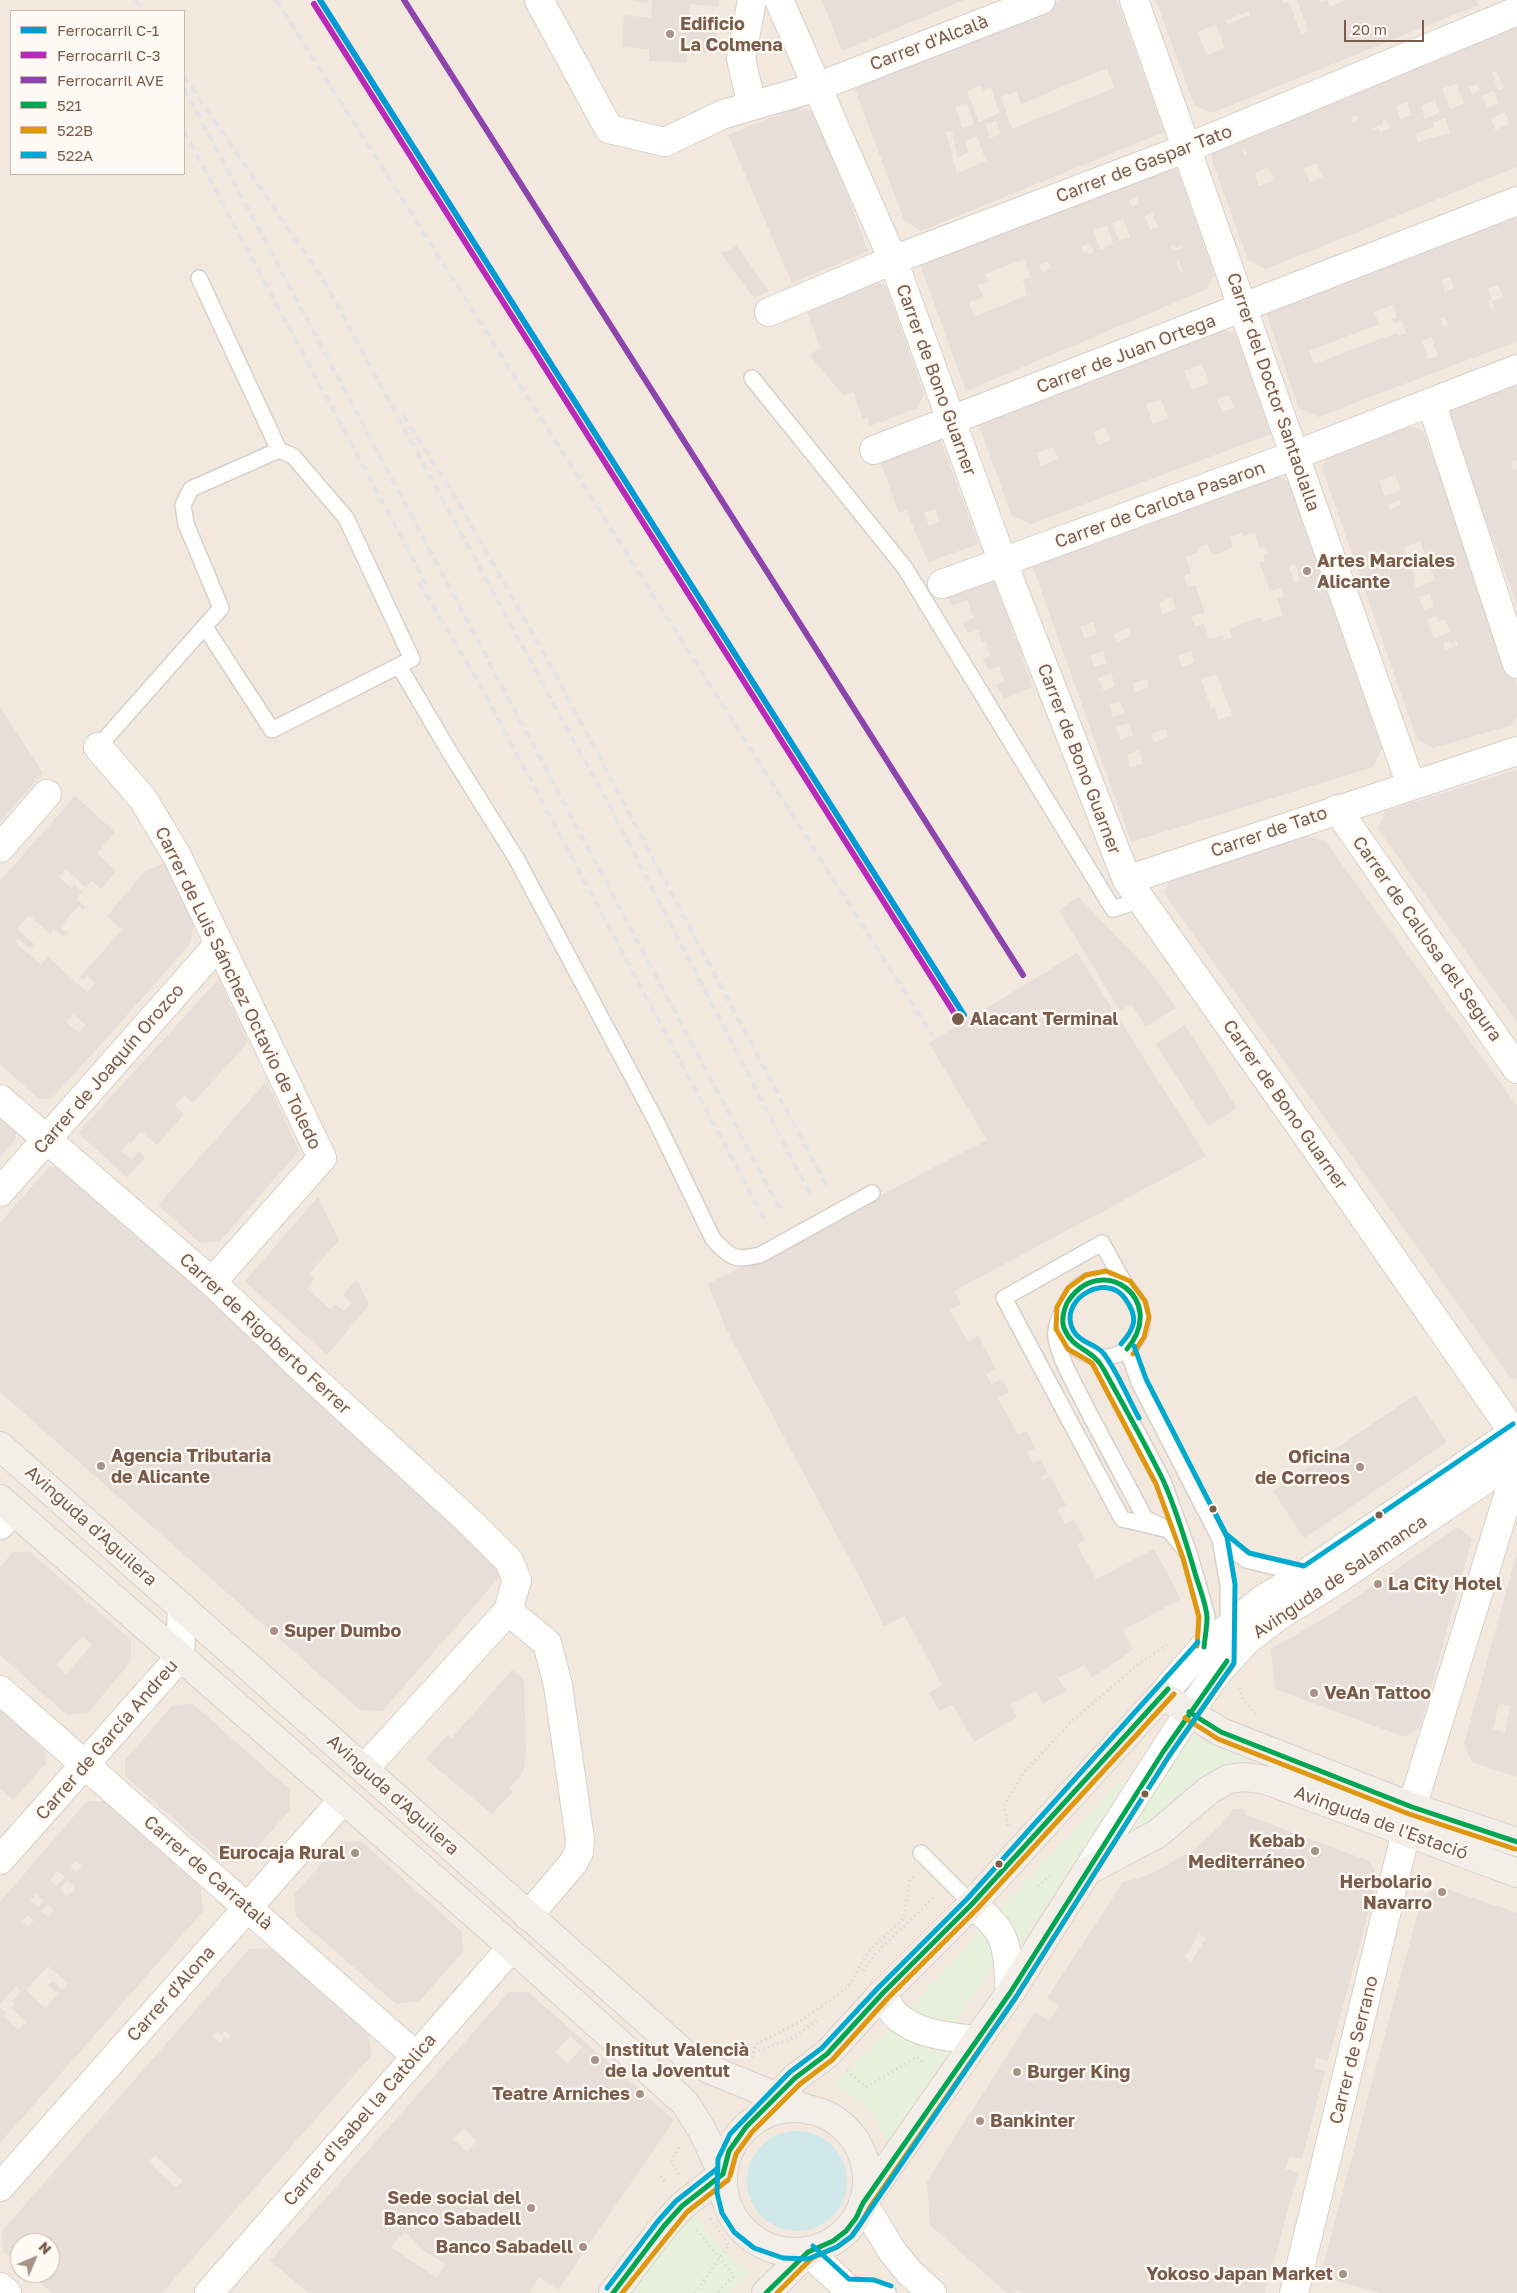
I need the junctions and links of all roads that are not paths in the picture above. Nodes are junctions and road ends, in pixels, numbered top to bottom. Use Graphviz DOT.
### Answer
graph roads {
  1 [pos="539,0"];
  2 [pos="752,0"];
  3 [pos="779,0"];
  4 [pos="1041,0"];
  5 [pos="1134,0"];
  6 [pos="1517,11"];
  7 [pos="817,86"];
  8 [pos="752,106"];
  9 [pos="1187,148"];
  10 [pos="1517,201"];
  11 [pos="893,260"];
  12 [pos="199,278"];
  13 [pos="1244,308"];
  14 [pos="769,312"];
  15 [pos="1517,369"];
  16 [pos="752,378"];
  17 [pos="1431,402"];
  18 [pos="950,421"];
  19 [pos="279,450"];
  20 [pos="874,450"];
  21 [pos="1295,455"];
  22 [pos="1003,563"];
  23 [pos="942,584"];
  24 [pos="205,626"];
  25 [pos="1517,664"];
  26 [pos="399,666"];
  27 [pos="98,747"];
  28 [pos="1517,751"];
  29 [pos="1411,785"];
  30 [pos="47,794"];
  31 [pos="1337,809"];
  32 [pos="0,848"];
  33 [pos="1134,890"];
  34 [pos="218,945"];
  35 [pos="1517,1069"];
  36 [pos="0,1099"];
  37 [pos="46,1140"];
  38 [pos="0,1192"];
  39 [pos="872,1193"];
  40 [pos="212,1282"];
  41 [pos="1127,1288"];
  42 [pos="1062,1314"];
  43 [pos="1127,1350"];
  44 [pos="1098,1358"];
  45 [pos="1516,1441"];
  46 [pos="0,1446"];
  47 [pos="1517,1466"];
  48 [pos="4,1512"];
  49 [pos="1169,1530"];
  50 [pos="1220,1539"];
  51 [pos="1190,1556"];
  52 [pos="1305,1574"];
  53 [pos="182,1607"];
  54 [pos="508,1611"];
  55 [pos="1228,1626"];
  56 [pos="1204,1647"];
  57 [pos="180,1657"];
  58 [pos="1227,1661"];
  59 [pos="0,1690"];
  60 [pos="1162,1695"];
  61 [pos="1190,1712"];
  62 [pos="86,1766"];
  63 [pos="364,1769"];
  64 [pos="1244,1777"];
  65 [pos="342,1801"];
  66 [pos="1412,1807"];
  67 [pos="1407,1834"];
  68 [pos="1517,1842"];
  69 [pos="926,1857"];
  70 [pos="0,1860"];
  71 [pos="1087,1871"];
  72 [pos="1517,1873"];
  73 [pos="972,1904"];
  74 [pos="247,1908"];
  75 [pos="528,1916"];
  76 [pos="512,1947"];
  77 [pos="1010,1993"];
  78 [pos="882,1994"];
  79 [pos="976,2040"];
  80 [pos="416,2056"];
  81 [pos="778,2097"];
  82 [pos="809,2110"];
  83 [pos="756,2119"];
  84 [pos="723,2174"];
  85 [pos="0,2186"];
  86 [pos="863,2203"];
  87 [pos="808,2252"];
  88 [pos="0,2287"];
  89 [pos="846,2290"];
  90 [pos="7,2293"];
  91 [pos="209,2293"];
  92 [pos="613,2293"];
  93 [pos="766,2293"];
  94 [pos="888,2293"];
  95 [pos="932,2293"];
  96 [pos="1294,2293"];
  1 -- 8 [label="street, Carrer d'Alcalà"];
  2 -- 8 [label="street"];
  3 -- 7 [label="street, Carrer de Bono Guarner"];
  4 -- 7 [label="street, Carrer d'Alcalà"];
  5 -- 9 [label="street, Carrer del Doctor Santaolalla"];
  6 -- 9 [label="street, Carrer de Gaspar Tato"];
  7 -- 8 [label="street, Carrer d'Alcalà"];
  7 -- 11 [label="street, Carrer de Bono Guarner"];
  9 -- 11 [label="street, Carrer de Gaspar Tato"];
  9 -- 13 [label="street, Carrer del Doctor Santaolalla"];
  10 -- 13 [label="street, Carrer de Juan Ortega"];
  11 -- 14 [label="street, Carrer de Gaspar Tato"];
  11 -- 18 [label="street, Carrer de Bono Guarner"];
  12 -- 19 [label="lane"];
  13 -- 18 [label="street, Carrer de Juan Ortega"];
  13 -- 21 [label="street, Carrer del Doctor Santaolalla"];
  15 -- 17 [label="street, Carrer de Carlota Pasaron"];
  16 -- 33 [label="lane"];
  17 -- 21 [label="street, Carrer de Carlota Pasaron"];
  17 -- 25 [label="street"];
  18 -- 20 [label="street, Carrer de Juan Ortega"];
  18 -- 22 [label="street, Carrer de Bono Guarner"];
  19 -- 24 [label="lane"];
  19 -- 26 [label="lane"];
  21 -- 22 [label="street, Carrer de Carlota Pasaron"];
  21 -- 29 [label="street, Carrer del Doctor Santaolalla"];
  22 -- 23 [label="street, Carrer de Carlota Pasaron"];
  22 -- 33 [label="street, Carrer de Bono Guarner"];
  24 -- 26 [label="lane"];
  24 -- 27 [label="lane"];
  26 -- 39 [label="lane"];
  27 -- 34 [label="street, Carrer de Luis Sánchez Octavio de Toledo"];
  28 -- 29 [label="street, Carrer de Tato"];
  29 -- 31 [label="street, Carrer de Tato"];
  30 -- 32 [label="street"];
  31 -- 33 [label="street, Carrer de Tato"];
  31 -- 35 [label="street, Carrer de Callosa del Segura"];
  33 -- 45 [label="street, Carrer de Bono Guarner"];
  34 -- 37 [label="street, Carrer de Joaquín Orozco"];
  34 -- 40 [label="street, Carrer de Luis Sánchez Octavio de Toledo"];
  36 -- 37 [label="street, Carrer de Rigoberto Ferrer"];
  37 -- 38 [label="street, Carrer de Joaquín Orozco"];
  37 -- 40 [label="street, Carrer de Rigoberto Ferrer"];
  40 -- 54 [label="street, Carrer de Rigoberto Ferrer"];
  41 -- 42 [label="lane"];
  41 -- 43 [label="lane"];
  41 -- 49 [label="lane"];
  42 -- 44 [label="lane"];
  42 -- 49 [label="lane"];
  43 -- 44 [label="lane"];
  43 -- 50 [label="lane"];
  44 -- 51 [label="lane"];
  45 -- 52 [label="street, Avinguda de Salamanca"];
  45 -- 58 [label="street, Avinguda de Salamanca"];
  46 -- 53 [label="main road, Avinguda d'Aguilera"];
  47 -- 66 [label="street, Carrer de Serrano"];
  48 -- 57 [label="main road, Avinguda d'Aguilera"];
  49 -- 51 [label="lane"];
  50 -- 52 [label="lane"];
  50 -- 55 [label="lane"];
  51 -- 56 [label="lane"];
  52 -- 55 [label="street, Avinguda de Salamanca"];
  53 -- 57 [label="street, Carrer de García Andreu"];
  53 -- 63 [label="main road, Avinguda d'Aguilera"];
  54 -- 63 [label="street"];
  54 -- 75 [label="street"];
  55 -- 56 [label="street, Avinguda de Salamanca"];
  55 -- 58 [label="lane"];
  56 -- 60 [label="street, Avinguda de Salamanca"];
  57 -- 62 [label="street, Carrer de García Andreu"];
  57 -- 65 [label="main road, Avinguda d'Aguilera"];
  58 -- 61 [label="street, Avinguda de Salamanca"];
  59 -- 62 [label="street, Carrer de Carratalà"];
  60 -- 61 [label="main road, Avinguda de l'Estació"];
  60 -- 73 [label="main road, Avinguda de Salamanca"];
  61 -- 66 [label="main road, Avinguda de l'Estació"];
  61 -- 71 [label="street, Avinguda de Salamanca"];
  62 -- 70 [label="street, Carrer de García Andreu"];
  62 -- 74 [label="street, Carrer de Carratalà"];
  63 -- 75 [label="main road, Avinguda d'Aguilera"];
  64 -- 67 [label="main road, Avinguda de l'Estació"];
  64 -- 71 [label="main road, Avinguda de Salamanca"];
  65 -- 74 [label="street, Carrer d'Alona"];
  65 -- 76 [label="main road, Avinguda d'Aguilera"];
  66 -- 67 [label="street, Carrer de Serrano"];
  66 -- 68 [label="main road, Avinguda de l'Estació"];
  67 -- 72 [label="main road, Avinguda de l'Estació"];
  67 -- 96 [label="street, Carrer de Serrano"];
  69 -- 73 [label="lane"];
  71 -- 77 [label="main road, Avinguda de Salamanca"];
  73 -- 77 [label="street"];
  73 -- 78 [label="main road, Avinguda de Salamanca"];
  74 -- 80 [label="street, Carrer de Carratalà"];
  74 -- 85 [label="street, Carrer d'Alona"];
  75 -- 81 [label="main road, Avinguda d'Aguilera"];
  76 -- 80 [label="street, Carrer d'Isabel la Catòlica"];
  76 -- 84 [label="main road, Avinguda d'Aguilera"];
  77 -- 79 [label="main road, Avinguda de Salamanca"];
  78 -- 79 [label="street"];
  78 -- 81 [label="main road, Avinguda de Salamanca"];
  79 -- 86 [label="main road, Avinguda de Salamanca"];
  80 -- 91 [label="street, Carrer d'Isabel la Catòlica"];
  81 -- 82 [label="main road, Avinguda d'Aguilera"];
  81 -- 83 [label="main road, Avinguda de Salamanca"];
  82 -- 83 [label="main road"];
  82 -- 86 [label="main road"];
  83 -- 84 [label="main road"];
  84 -- 87 [label="main road"];
  84 -- 92 [label="main road"];
  86 -- 87 [label="main road"];
  86 -- 95 [label="street"];
  87 -- 89 [label="street"];
  87 -- 93 [label="main road"];
  88 -- 90 [label="street"];
  89 -- 94 [label="lane"];
}
